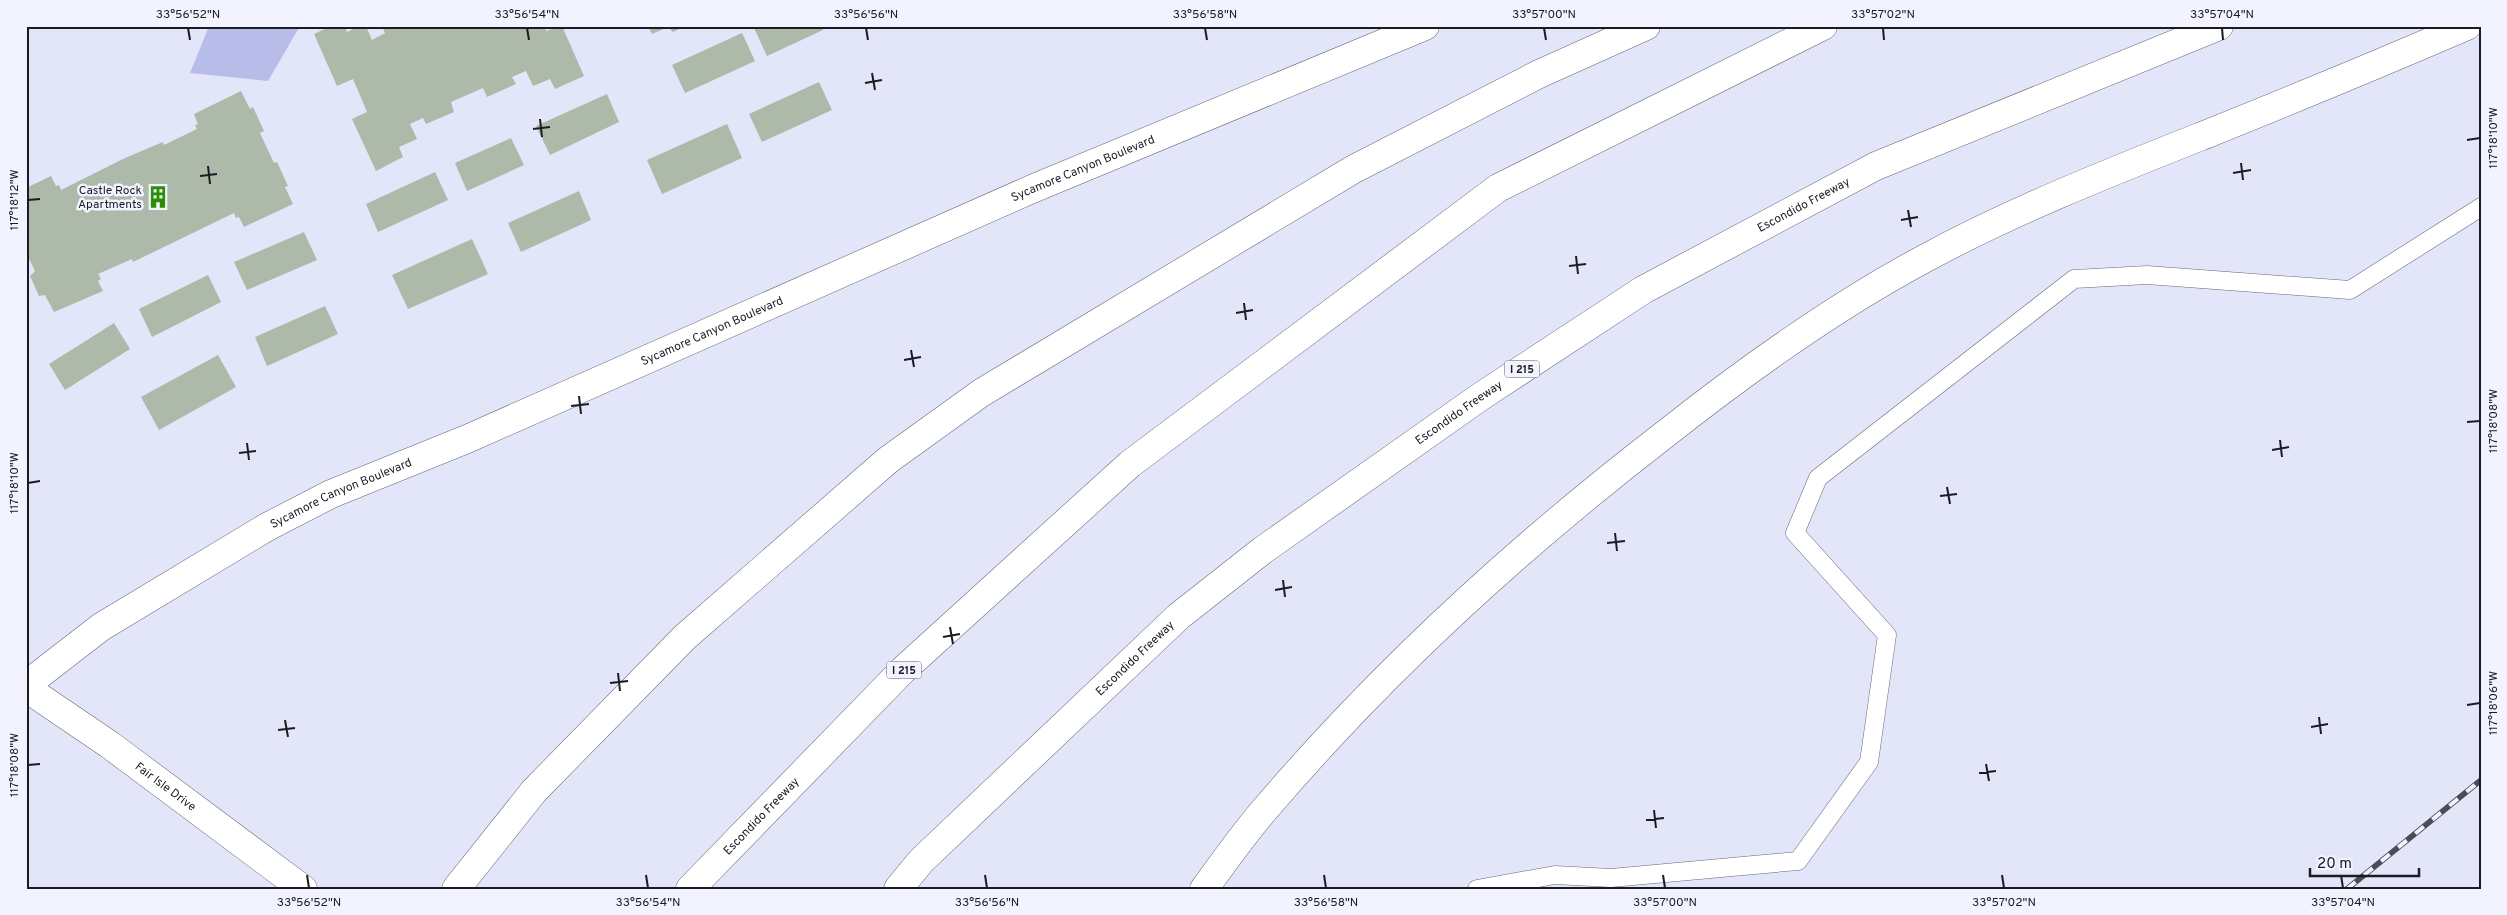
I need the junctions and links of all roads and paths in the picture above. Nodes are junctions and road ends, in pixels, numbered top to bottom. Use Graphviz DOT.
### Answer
graph roads {
  1 [pos="1425,26"];
  2 [pos="1646,26"];
  3 [pos="1823,26"];
  4 [pos="2219,26"];
  5 [pos="2467,26"];
  6 [pos="2481,207"];
  7 [pos="26,687"];
  8 [pos="921,862"];
  9 [pos="303,889"];
  10 [pos="456,889"];
  11 [pos="690,889"];
  12 [pos="891,889"];
  13 [pos="898,889"];
  14 [pos="1204,889"];
  15 [pos="1477,889"];
  1 -- 7 [label="main road, Sycamore Canyon Boulevard"];
  2 -- 10 [label="main road"];
  3 -- 11 [label="main road, Escondido Freeway / I 215"];
  4 -- 8 [label="main road, Escondido Freeway / I 215"];
  5 -- 14 [label="main road"];
  6 -- 15 [label="lane"];
  7 -- 9 [label="main road, Fair Isle Drive"];
  8 -- 12 [label="main road"];
  8 -- 13 [label="main road, Escondido Freeway / I 215"];
}
